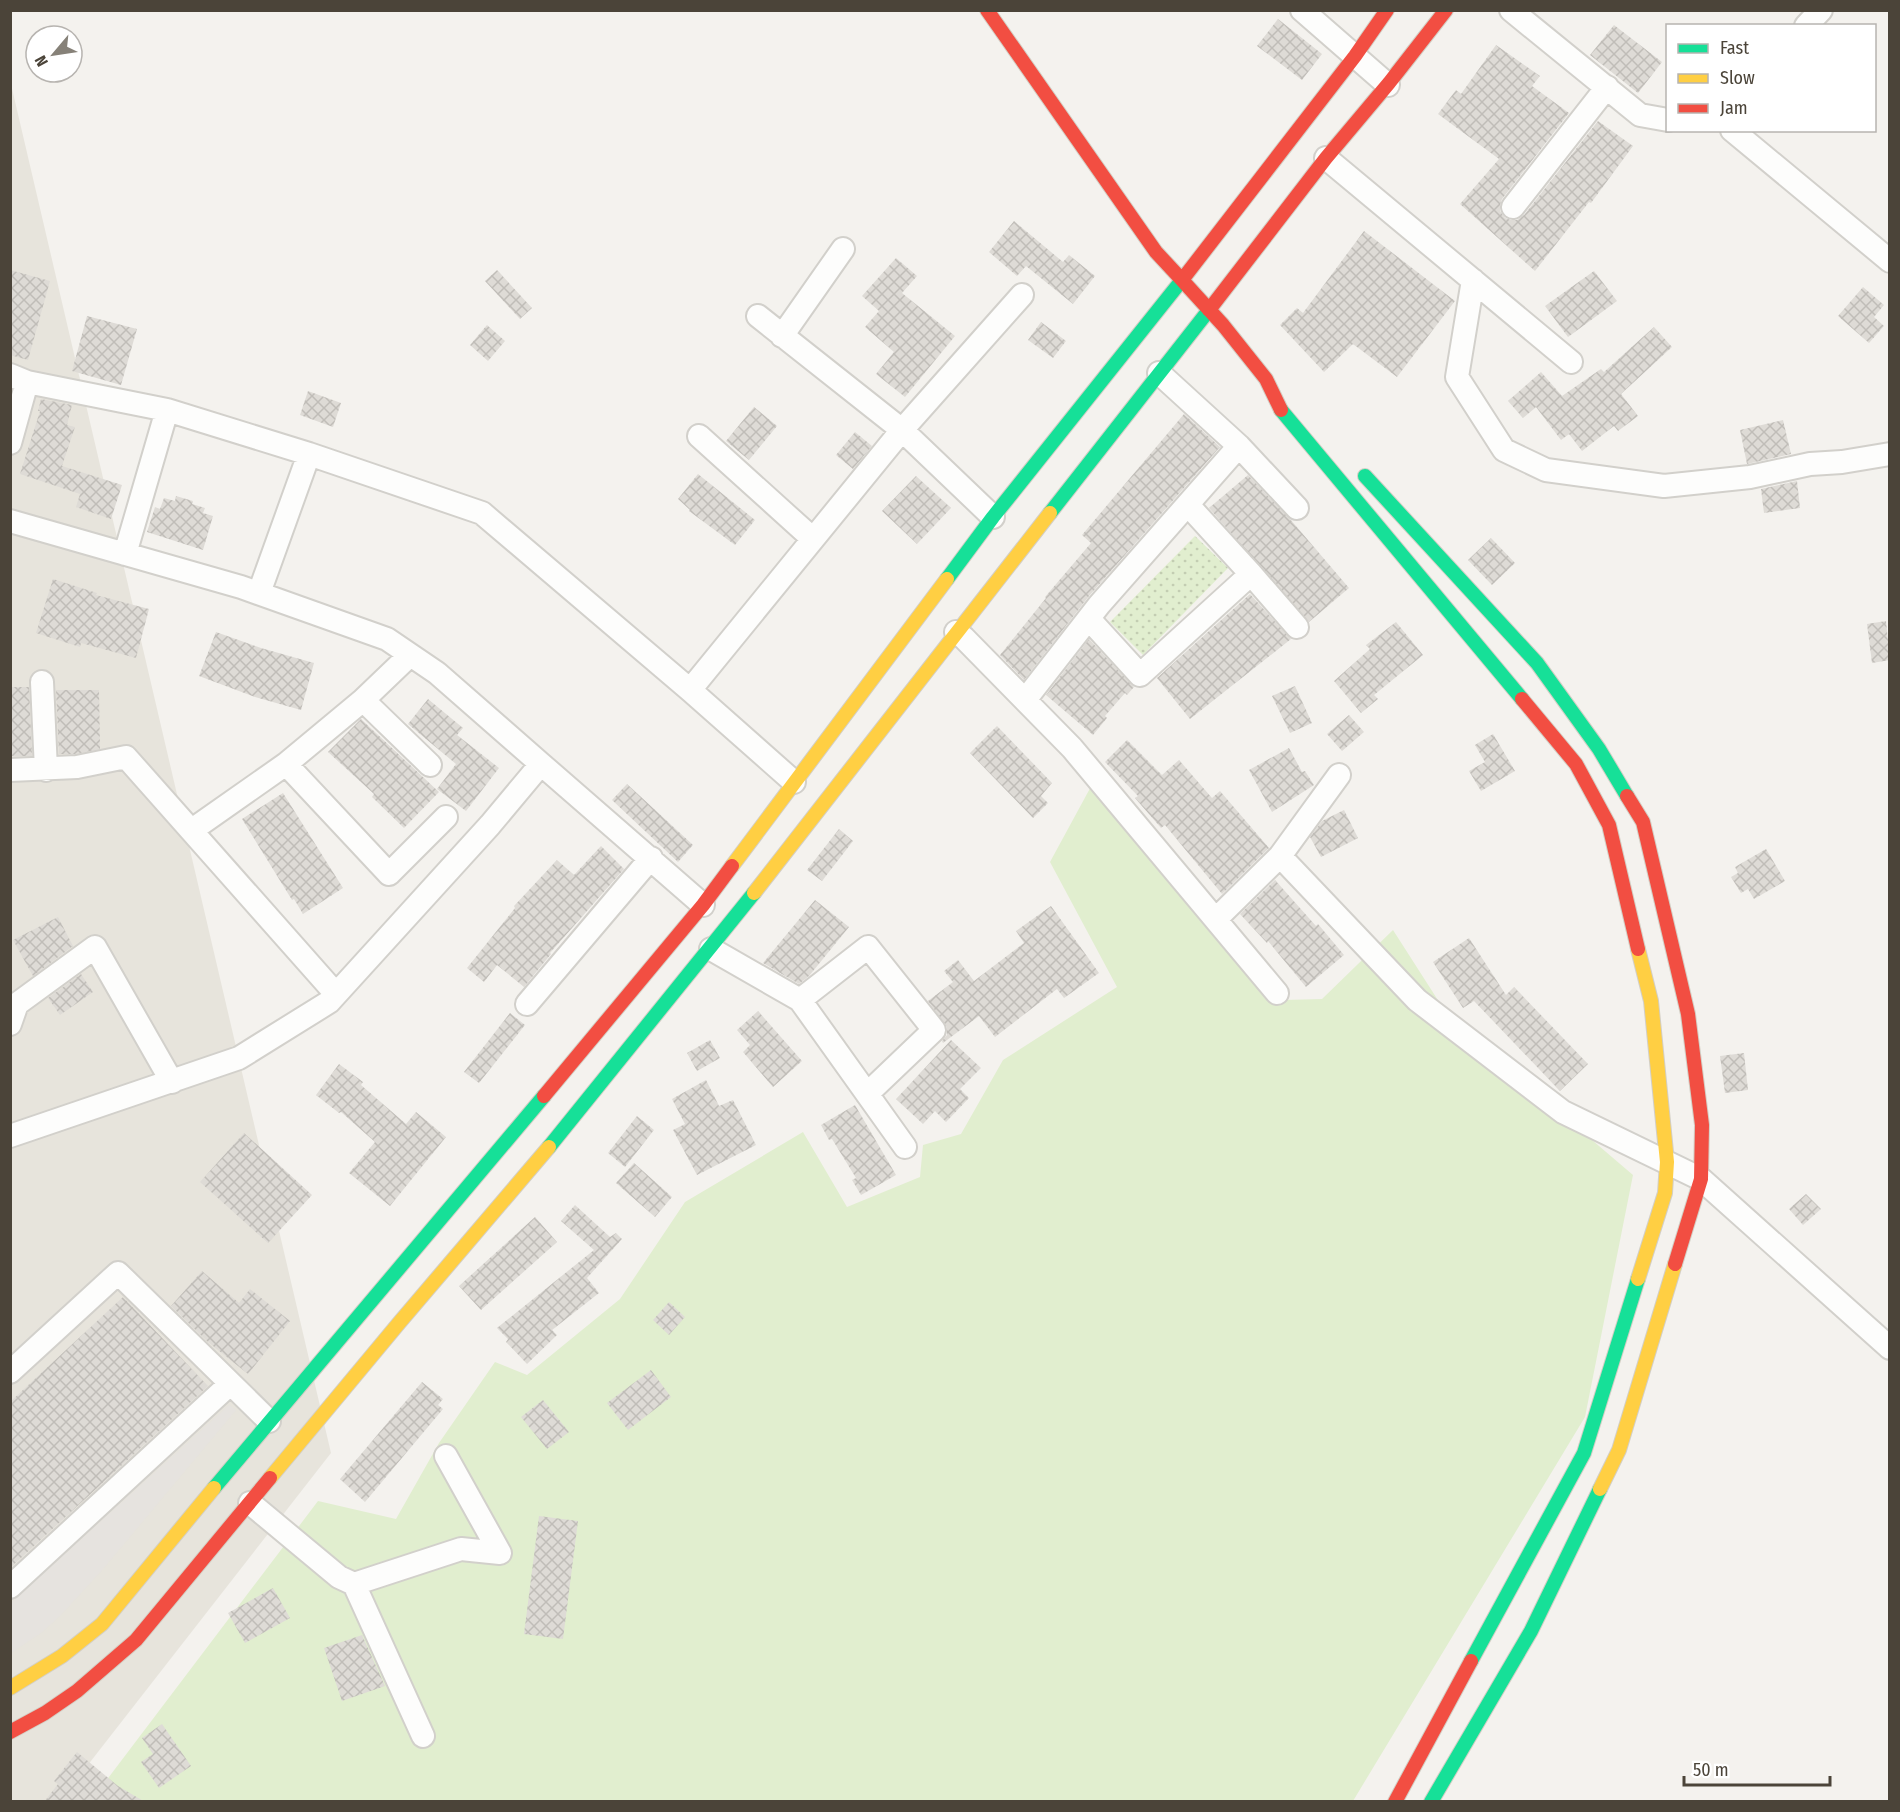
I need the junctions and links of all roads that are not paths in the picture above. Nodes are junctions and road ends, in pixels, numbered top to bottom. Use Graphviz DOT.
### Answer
graph roads {
  1 [pos="987,10"];
  2 [pos="1302,10"];
  3 [pos="1387,10"];
  4 [pos="1511,10"];
  5 [pos="1821,10"];
  6 [pos="1445,12"];
  7 [pos="1808,24"];
  8 [pos="1355,56"];
  9 [pos="1388,84"];
  10 [pos="1607,87"];
  11 [pos="1666,120"];
  12 [pos="1734,132"];
  13 [pos="1326,158"];
  14 [pos="1513,207"];
  15 [pos="843,249"];
  16 [pos="1890,261"];
  17 [pos="1182,280"];
  18 [pos="1473,280"];
  19 [pos="1022,295"];
  20 [pos="1209,310"];
  21 [pos="758,316"];
  22 [pos="782,336"];
  23 [pos="1570,362"];
  24 [pos="1159,373"];
  25 [pos="19,379"];
  26 [pos="1266,379"];
  27 [pos="1283,388"];
  28 [pos="167,410"];
  29 [pos="902,430"];
  30 [pos="699,436"];
  31 [pos="10,443"];
  32 [pos="1239,446"];
  33 [pos="309,454"];
  34 [pos="1890,454"];
  35 [pos="1352,462"];
  36 [pos="1188,505"];
  37 [pos="1297,508"];
  38 [pos="993,517"];
  39 [pos="10,521"];
  40 [pos="813,539"];
  41 [pos="126,554"];
  42 [pos="1251,574"];
  43 [pos="259,593"];
  44 [pos="1089,619"];
  45 [pos="1298,627"];
  46 [pos="956,632"];
  47 [pos="410,655"];
  48 [pos="42,682"];
  49 [pos="690,690"];
  50 [pos="363,700"];
  51 [pos="1025,700"];
  52 [pos="286,764"];
  53 [pos="541,764"];
  54 [pos="430,765"];
  55 [pos="10,770"];
  56 [pos="46,770"];
  57 [pos="1339,774"];
  58 [pos="794,783"];
  59 [pos="446,817"];
  60 [pos="192,830"];
  61 [pos="1280,856"];
  62 [pos="651,858"];
  63 [pos="716,916"];
  64 [pos="1216,920"];
  65 [pos="711,949"];
  66 [pos="1277,993"];
  67 [pos="336,994"];
  68 [pos="800,1000"];
  69 [pos="527,1004"];
  70 [pos="10,1024"];
  71 [pos="172,1082"];
  72 [pos="867,1094"];
  73 [pos="10,1136"];
  74 [pos="905,1147"];
  75 [pos="1667,1162"];
  76 [pos="1701,1179"];
  77 [pos="1890,1348"];
  78 [pos="10,1372"];
  79 [pos="230,1384"];
  80 [pos="269,1421"];
  81 [pos="446,1456"];
  82 [pos="250,1503"];
  83 [pos="354,1584"];
  84 [pos="10,1587"];
  85 [pos="10,1688"];
  86 [pos="10,1732"];
  87 [pos="423,1736"];
  88 [pos="1395,1802"];
  89 [pos="1431,1802"];
  1 -- 17 [label="main road"];
  2 -- 8 [label="street"];
  3 -- 8 [label="main road"];
  4 -- 10 [label="street"];
  5 -- 7 [label="street"];
  6 -- 9 [label="main road"];
  8 -- 9 [label="street"];
  8 -- 17 [label="main road"];
  9 -- 13 [label="main road"];
  10 -- 11 [label="street"];
  10 -- 14 [label="street"];
  12 -- 16 [label="street"];
  13 -- 18 [label="street"];
  13 -- 20 [label="main road"];
  15 -- 22 [label="street"];
  17 -- 20 [label="main road"];
  17 -- 38 [label="main road"];
  18 -- 23 [label="street"];
  18 -- 34 [label="street"];
  19 -- 29 [label="street"];
  20 -- 24 [label="main road"];
  20 -- 26 [label="main road"];
  21 -- 22 [label="street"];
  22 -- 29 [label="street"];
  24 -- 32 [label="street"];
  24 -- 46 [label="main road"];
  25 -- 28 [label="street"];
  25 -- 31 [label="street"];
  26 -- 27 [label="main road"];
  26 -- 75 [label="main road"];
  28 -- 33 [label="street"];
  28 -- 41 [label="street"];
  29 -- 38 [label="street"];
  29 -- 40 [label="street"];
  30 -- 40 [label="street"];
  32 -- 36 [label="street"];
  32 -- 37 [label="street"];
  33 -- 43 [label="street"];
  33 -- 49 [label="street"];
  35 -- 76 [label="main road"];
  36 -- 42 [label="street"];
  36 -- 44 [label="street"];
  38 -- 58 [label="main road"];
  39 -- 41 [label="street"];
  40 -- 49 [label="street"];
  41 -- 43 [label="street"];
  42 -- 44 [label="street"];
  42 -- 45 [label="street"];
  43 -- 47 [label="street"];
  44 -- 51 [label="street"];
  46 -- 51 [label="street"];
  46 -- 63 [label="main road"];
  47 -- 50 [label="street"];
  47 -- 53 [label="street"];
  48 -- 56 [label="street"];
  49 -- 58 [label="street"];
  50 -- 52 [label="street"];
  50 -- 54 [label="street"];
  51 -- 64 [label="street"];
  52 -- 59 [label="street"];
  52 -- 60 [label="street"];
  53 -- 62 [label="street"];
  53 -- 67 [label="street"];
  55 -- 56 [label="street"];
  56 -- 60 [label="street"];
  57 -- 61 [label="street"];
  58 -- 63 [label="main road"];
  60 -- 67 [label="street"];
  61 -- 64 [label="street"];
  61 -- 75 [label="street"];
  62 -- 63 [label="street"];
  62 -- 69 [label="street"];
  63 -- 65 [label="main road"];
  63 -- 80 [label="main road"];
  64 -- 66 [label="street"];
  65 -- 68 [label="street"];
  65 -- 82 [label="main road"];
  67 -- 71 [label="street"];
  68 -- 72 [label="street"];
  68 -- 72 [label="street"];
  70 -- 71 [label="street"];
  71 -- 73 [label="street"];
  72 -- 74 [label="street"];
  75 -- 76 [label="street"];
  75 -- 88 [label="main road"];
  76 -- 77 [label="street"];
  76 -- 89 [label="main road"];
  78 -- 79 [label="street"];
  79 -- 80 [label="street"];
  79 -- 84 [label="street"];
  80 -- 85 [label="main road"];
  81 -- 83 [label="street"];
  82 -- 83 [label="street"];
  82 -- 86 [label="main road"];
  83 -- 87 [label="street"];
}
